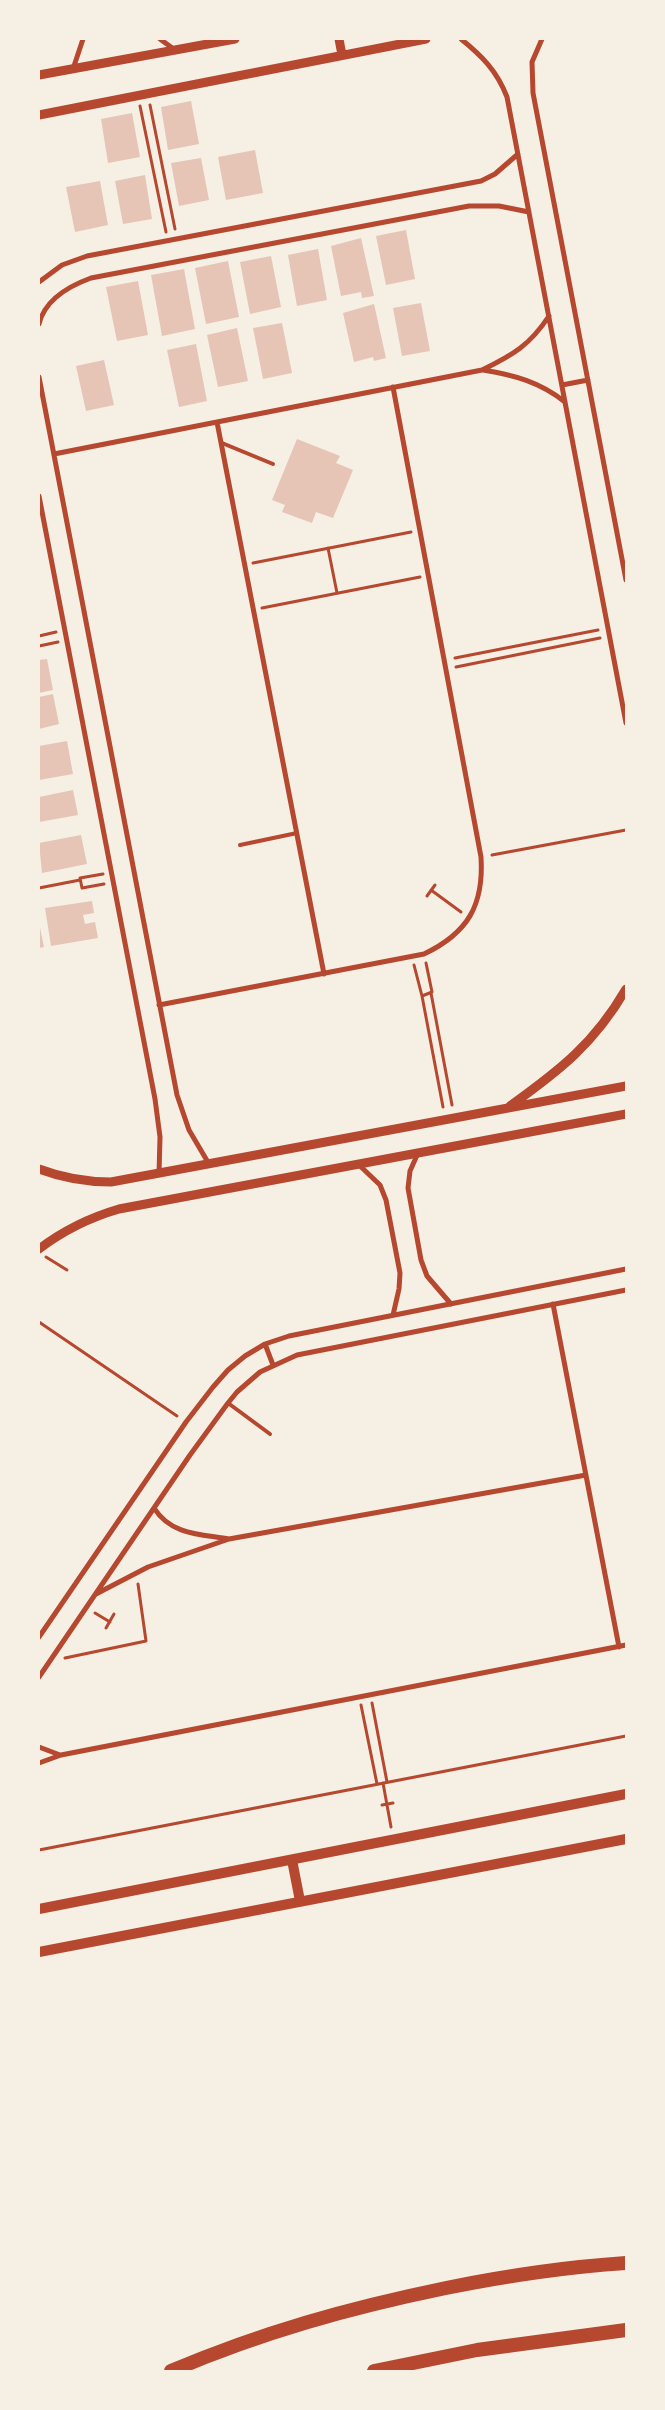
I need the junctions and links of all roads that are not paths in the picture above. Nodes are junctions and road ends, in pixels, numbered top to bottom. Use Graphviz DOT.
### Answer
graph roads {
  1 [pos="82,39"];
  2 [pos="160,39"];
  3 [pos="235,39"];
  4 [pos="339,39"];
  5 [pos="426,39"];
  6 [pos="461,39"];
  7 [pos="542,39"];
  8 [pos="175,50"];
  9 [pos="342,55"];
  10 [pos="73,69"];
  11 [pos="39,75"];
  12 [pos="39,115"];
  13 [pos="518,154"];
  14 [pos="529,212"];
  15 [pos="39,282"];
  16 [pos="549,316"];
  17 [pos="39,324"];
  18 [pos="482,370"];
  19 [pos="39,377"];
  20 [pos="588,380"];
  21 [pos="562,385"];
  22 [pos="393,388"];
  23 [pos="565,402"];
  24 [pos="217,422"];
  25 [pos="222,443"];
  26 [pos="54,454"];
  27 [pos="273,464"];
  28 [pos="39,496"];
  29 [pos="626,580"];
  30 [pos="626,722"];
  31 [pos="297,834"];
  32 [pos="240,845"];
  33 [pos="324,974"];
  34 [pos="626,989"];
  35 [pos="159,1005"];
  36 [pos="626,1086"];
  37 [pos="507,1108"];
  38 [pos="626,1114"];
  39 [pos="418,1153"];
  40 [pos="358,1164"];
  41 [pos="209,1165"];
  42 [pos="39,1169"];
  43 [pos="159,1174"];
  44 [pos="39,1249"];
  45 [pos="626,1270"];
  46 [pos="626,1290"];
  47 [pos="451,1304"];
  48 [pos="553,1304"];
  49 [pos="393,1315"];
  50 [pos="265,1344"];
  51 [pos="273,1364"];
  52 [pos="228,1404"];
  53 [pos="270,1434"];
  54 [pos="586,1475"];
  55 [pos="154,1508"];
  56 [pos="229,1539"];
  57 [pos="93,1596"];
  58 [pos="39,1637"];
  59 [pos="626,1645"];
  60 [pos="619,1647"];
  61 [pos="39,1678"];
  62 [pos="39,1747"];
  63 [pos="60,1755"];
  64 [pos="39,1763"];
  65 [pos="626,1794"];
  66 [pos="626,1838"];
  67 [pos="292,1860"];
  68 [pos="300,1901"];
  69 [pos="39,1908"];
  70 [pos="39,1952"];
  71 [pos="626,2263"];
  72 [pos="626,2330"];
  73 [pos="396,2368"];
  74 [pos="172,2371"];
  75 [pos="374,2371"];
  1 -- 10 [label="street"];
  2 -- 8 [label="street"];
  3 -- 8 [label="street"];
  4 -- 9 [label="street"];
  5 -- 9 [label="street"];
  6 -- 13 [label="street"];
  7 -- 20 [label="street"];
  8 -- 10 [label="street"];
  9 -- 12 [label="street"];
  10 -- 11 [label="street"];
  13 -- 14 [label="street"];
  13 -- 15 [label="street"];
  14 -- 16 [label="street"];
  14 -- 17 [label="street"];
  16 -- 18 [label="street"];
  16 -- 21 [label="street"];
  18 -- 22 [label="street"];
  18 -- 23 [label="street"];
  19 -- 26 [label="street"];
  20 -- 21 [label="street"];
  20 -- 29 [label="street"];
  21 -- 23 [label="street"];
  22 -- 24 [label="street"];
  22 -- 33 [label="street"];
  23 -- 30 [label="street"];
  24 -- 25 [label="street"];
  24 -- 26 [label="street"];
  25 -- 27 [label="lane"];
  25 -- 31 [label="street"];
  26 -- 35 [label="street"];
  28 -- 43 [label="street"];
  31 -- 32 [label="lane"];
  31 -- 33 [label="street"];
  33 -- 35 [label="street"];
  34 -- 37 [label="street"];
  35 -- 41 [label="street"];
  36 -- 37 [label="street"];
  37 -- 41 [label="street"];
  38 -- 39 [label="street"];
  39 -- 40 [label="street"];
  39 -- 47 [label="street"];
  40 -- 44 [label="street"];
  40 -- 49 [label="street"];
  41 -- 43 [label="street"];
  42 -- 43 [label="street"];
  45 -- 47 [label="street"];
  46 -- 48 [label="street"];
  47 -- 49 [label="street"];
  48 -- 51 [label="street"];
  48 -- 54 [label="street"];
  49 -- 50 [label="street"];
  50 -- 51 [label="street"];
  50 -- 58 [label="street"];
  51 -- 52 [label="street"];
  52 -- 53 [label="lane"];
  52 -- 55 [label="street"];
  54 -- 56 [label="street"];
  54 -- 60 [label="street"];
  55 -- 56 [label="street"];
  55 -- 57 [label="street"];
  56 -- 57 [label="street"];
  57 -- 61 [label="street"];
  59 -- 60 [label="street"];
  60 -- 63 [label="street"];
  62 -- 63 [label="street"];
  63 -- 64 [label="street"];
  65 -- 67 [label="main road"];
  66 -- 68 [label="main road"];
  67 -- 68 [label="main road"];
  67 -- 69 [label="main road"];
  68 -- 70 [label="main road"];
  71 -- 74 [label="highway"];
  72 -- 73 [label="highway"];
  73 -- 75 [label="highway"];
}
